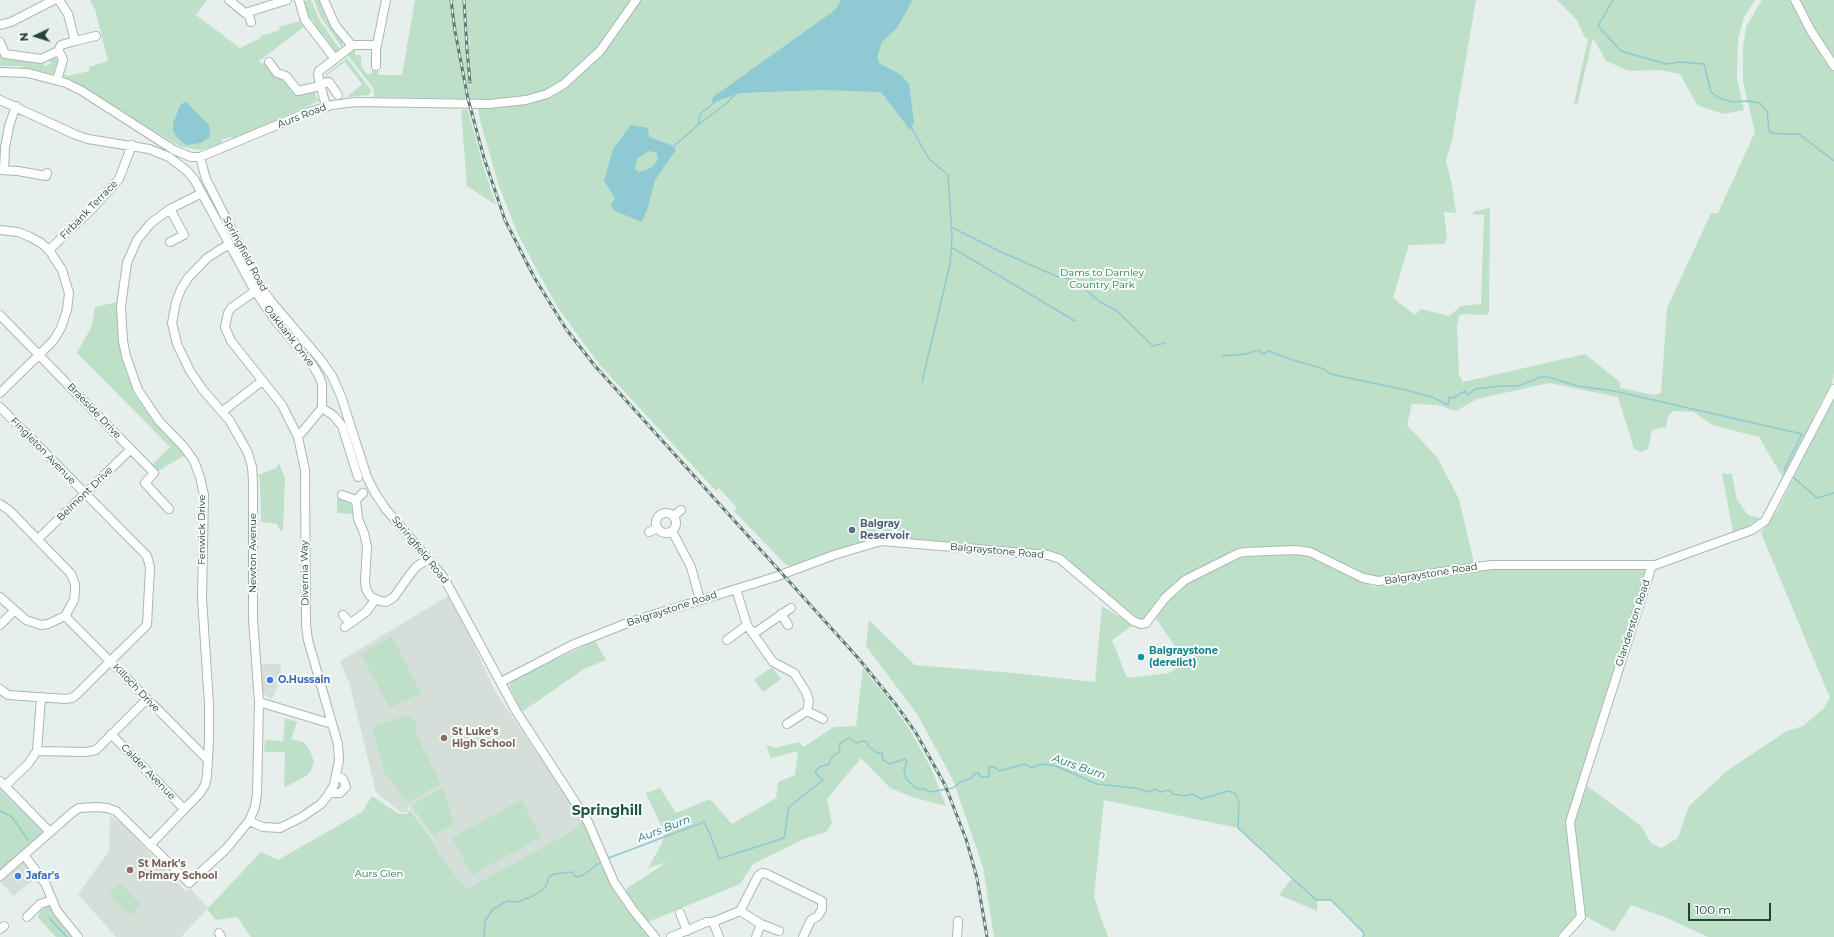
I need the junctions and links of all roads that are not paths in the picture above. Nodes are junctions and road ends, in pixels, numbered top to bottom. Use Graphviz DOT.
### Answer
graph roads {
  1 [pos="54,0"];
  2 [pos="59,0"];
  3 [pos="229,0"];
  4 [pos="287,0"];
  5 [pos="299,0"];
  6 [pos="324,0"];
  7 [pos="386,0"];
  8 [pos="636,0"];
  9 [pos="1795,0"];
  10 [pos="248,12"];
  11 [pos="251,22"];
  12 [pos="0,25"];
  13 [pos="96,36"];
  14 [pos="75,41"];
  15 [pos="0,42"];
  16 [pos="376,45"];
  17 [pos="352,46"];
  18 [pos="58,51"];
  19 [pos="335,59"];
  20 [pos="268,62"];
  21 [pos="376,66"];
  22 [pos="1834,66"];
  23 [pos="0,72"];
  24 [pos="57,80"];
  25 [pos="320,85"];
  26 [pos="338,95"];
  27 [pos="0,100"];
  28 [pos="16,106"];
  29 [pos="326,106"];
  30 [pos="132,145"];
  31 [pos="200,157"];
  32 [pos="2,170"];
  33 [pos="47,173"];
  34 [pos="202,192"];
  35 [pos="170,209"];
  36 [pos="0,230"];
  37 [pos="170,242"];
  38 [pos="229,244"];
  39 [pos="49,250"];
  40 [pos="258,289"];
  41 [pos="0,315"];
  42 [pos="39,355"];
  43 [pos="262,381"];
  44 [pos="1834,389"];
  45 [pos="0,393"];
  46 [pos="0,407"];
  47 [pos="322,408"];
  48 [pos="223,411"];
  49 [pos="298,437"];
  50 [pos="131,449"];
  51 [pos="358,477"];
  52 [pos="363,493"];
  53 [pos="86,495"];
  54 [pos="342,495"];
  55 [pos="356,500"];
  56 [pos="0,504"];
  57 [pos="169,508"];
  58 [pos="680,510"];
  59 [pos="674,516"];
  60 [pos="658,528"];
  61 [pos="649,532"];
  62 [pos="672,532"];
  63 [pos="38,539"];
  64 [pos="429,559"];
  65 [pos="1652,565"];
  66 [pos="736,588"];
  67 [pos="0,597"];
  68 [pos="375,600"];
  69 [pos="700,600"];
  70 [pos="791,608"];
  71 [pos="14,611"];
  72 [pos="781,614"];
  73 [pos="343,615"];
  74 [pos="65,616"];
  75 [pos="0,625"];
  76 [pos="747,625"];
  77 [pos="788,625"];
  78 [pos="753,634"];
  79 [pos="727,640"];
  80 [pos="110,661"];
  81 [pos="502,682"];
  82 [pos="0,689"];
  83 [pos="41,698"];
  84 [pos="146,700"];
  85 [pos="259,702"];
  86 [pos="807,710"];
  87 [pos="823,719"];
  88 [pos="332,724"];
  89 [pos="787,724"];
  90 [pos="111,734"];
  91 [pos="37,752"];
  92 [pos="208,760"];
  93 [pos="336,776"];
  94 [pos="2,783"];
  95 [pos="330,793"];
  96 [pos="184,809"];
  97 [pos="249,821"];
  98 [pos="50,832"];
  99 [pos="150,845"];
  100 [pos="24,855"];
  101 [pos="0,876"];
  102 [pos="52,900"];
  103 [pos="740,911"];
  104 [pos="680,913"];
  105 [pos="27,917"];
  106 [pos="958,921"];
  107 [pos="713,922"];
  108 [pos="761,924"];
  109 [pos="687,930"];
  110 [pos="779,932"];
  111 [pos="78,937"];
  112 [pos="655,937"];
  113 [pos="671,937"];
  114 [pos="719,937"];
  115 [pos="756,937"];
  116 [pos="803,937"];
  117 [pos="957,937"];
  118 [pos="1563,937"];
  1 -- 12 [label="street"];
  2 -- 14 [label="street"];
  3 -- 10 [label="street"];
  4 -- 10 [label="street"];
  5 -- 19 [label="street"];
  6 -- 17 [label="street"];
  7 -- 16 [label="street"];
  8 -- 29 [label="street, Aurs Road"];
  9 -- 22 [label="street"];
  10 -- 11 [label="street"];
  13 -- 14 [label="street"];
  14 -- 18 [label="street"];
  15 -- 18 [label="street"];
  16 -- 17 [label="street"];
  16 -- 21 [label="street"];
  17 -- 19 [label="street"];
  18 -- 24 [label="street"];
  19 -- 25 [label="street"];
  20 -- 25 [label="street"];
  23 -- 24 [label="street"];
  24 -- 31 [label="street"];
  25 -- 26 [label="street"];
  25 -- 29 [label="street"];
  27 -- 28 [label="street, Oakbank Drive"];
  28 -- 30 [label="street, Oakbank Drive"];
  28 -- 32 [label="street"];
  29 -- 31 [label="street, Aurs Road"];
  30 -- 34 [label="street, Oakbank Drive"];
  30 -- 39 [label="street, Firbank Terrace"];
  31 -- 40 [label="street, Springfield Road"];
  32 -- 33 [label="street"];
  34 -- 35 [label="street, Fenwick Drive"];
  34 -- 38 [label="street, Oakbank Drive"];
  35 -- 37 [label="street"];
  35 -- 92 [label="street, Fenwick Drive"];
  36 -- 39 [label="street"];
  38 -- 40 [label="street, Oakbank Drive"];
  38 -- 48 [label="street, Newton Avenue"];
  39 -- 42 [label="street"];
  40 -- 43 [label="street, Divernia Way"];
  40 -- 47 [label="street, Oakbank Drive"];
  40 -- 64 [label="street, Springfield Road"];
  41 -- 42 [label="street, Braeside Drive"];
  42 -- 45 [label="street"];
  42 -- 50 [label="street, Braeside Drive"];
  43 -- 48 [label="street"];
  43 -- 49 [label="street, Divernia Way"];
  44 -- 65 [label="street"];
  46 -- 53 [label="street, Fingleton Avenue"];
  47 -- 49 [label="street"];
  47 -- 51 [label="street"];
  48 -- 85 [label="street, Newton Avenue"];
  49 -- 88 [label="street, Divernia Way"];
  50 -- 53 [label="street, Belmont Drive"];
  50 -- 57 [label="street, Braeside Drive"];
  52 -- 55 [label="street"];
  53 -- 63 [label="street, Belmont Drive"];
  53 -- 80 [label="street, Fingleton Avenue"];
  54 -- 55 [label="street"];
  55 -- 68 [label="street"];
  56 -- 63 [label="street"];
  58 -- 59 [label="street"];
  59 -- 60 [label="street"];
  59 -- 62 [label="street"];
  60 -- 61 [label="street"];
  60 -- 62 [label="street"];
  62 -- 69 [label="street"];
  63 -- 74 [label="street"];
  64 -- 68 [label="street"];
  64 -- 81 [label="street, Springfield Road"];
  65 -- 66 [label="street, Balgraystone Road"];
  65 -- 118 [label="street, Glanderston Road"];
  66 -- 69 [label="street, Balgraystone Road"];
  66 -- 76 [label="street"];
  67 -- 71 [label="street"];
  68 -- 73 [label="street"];
  69 -- 81 [label="street, Balgraystone Road"];
  70 -- 72 [label="street"];
  71 -- 74 [label="street"];
  71 -- 75 [label="street"];
  72 -- 77 [label="street"];
  72 -- 78 [label="street"];
  74 -- 80 [label="street, Killoch Drive"];
  76 -- 78 [label="street"];
  76 -- 79 [label="street"];
  78 -- 86 [label="street"];
  80 -- 83 [label="street, Fingleton Avenue"];
  80 -- 84 [label="street, Killoch Drive"];
  81 -- 112 [label="street, Springfield Road"];
  82 -- 83 [label="street, Fingleton Avenue"];
  83 -- 91 [label="street"];
  84 -- 90 [label="street"];
  84 -- 92 [label="street, Killoch Drive"];
  85 -- 88 [label="street"];
  85 -- 97 [label="street, Newton Avenue"];
  86 -- 87 [label="street"];
  86 -- 89 [label="street"];
  88 -- 93 [label="street, Divernia Way"];
  90 -- 91 [label="street"];
  90 -- 96 [label="street, Calder Avenue"];
  91 -- 94 [label="street"];
  92 -- 96 [label="street, Fenwick Drive"];
  93 -- 95 [label="street, Divernia Way"];
  93 -- 95 [label="street"];
  94 -- 98 [label="street"];
  95 -- 97 [label="street, Divernia Way"];
  96 -- 99 [label="street, Fenwick Drive"];
  97 -- 99 [label="street, Newton Avenue"];
  98 -- 99 [label="street"];
  98 -- 100 [label="street"];
  100 -- 101 [label="street"];
  100 -- 102 [label="street"];
  102 -- 105 [label="street"];
  102 -- 111 [label="street"];
  103 -- 107 [label="street"];
  103 -- 108 [label="street"];
  103 -- 116 [label="street"];
  104 -- 109 [label="street"];
  106 -- 117 [label="street"];
  107 -- 109 [label="street"];
  107 -- 114 [label="street"];
  108 -- 110 [label="street"];
  108 -- 115 [label="street"];
  109 -- 113 [label="street"];
}
